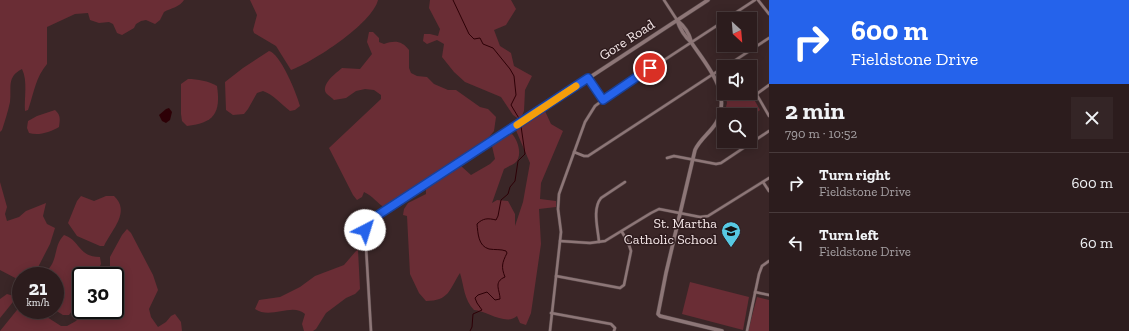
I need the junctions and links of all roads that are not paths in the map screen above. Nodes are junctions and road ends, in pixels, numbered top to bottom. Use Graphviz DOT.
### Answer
graph roads {
  1 [pos="664,0"];
  2 [pos="708,0"];
  3 [pos="755,0"];
  4 [pos="758,0"];
  5 [pos="737,12"];
  6 [pos="769,14"];
  7 [pos="677,20"];
  8 [pos="717,25"];
  9 [pos="769,38"];
  10 [pos="691,42"];
  11 [pos="735,60"];
  12 [pos="717,72"];
  13 [pos="713,75"];
  14 [pos="588,78"];
  15 [pos="769,85"];
  16 [pos="603,100"];
  17 [pos="769,116"];
  18 [pos="769,131"];
  19 [pos="574,152"];
  20 [pos="667,158"];
  21 [pos="693,160"];
  22 [pos="769,178"];
  23 [pos="625,182"];
  24 [pos="763,182"];
  25 [pos="769,191"];
  26 [pos="681,213"];
  27 [pos="367,223"];
  28 [pos="622,232"];
  29 [pos="560,241"];
  30 [pos="599,242"];
  31 [pos="769,261"];
  32 [pos="556,276"];
  33 [pos="755,292"];
  34 [pos="769,295"];
  35 [pos="551,313"];
  36 [pos="371,331"];
  37 [pos="550,331"];
  38 [pos="614,331"];
  39 [pos="722,331"];
  40 [pos="747,331"];
  1 -- 7 [label="street"];
  2 -- 7 [label="street, Gore Road"];
  3 -- 5 [label="street"];
  4 -- 6 [label="street"];
  7 -- 10 [label="street"];
  7 -- 14 [label="street, Gore Road"];
  8 -- 10 [label="street"];
  9 -- 11 [label="street"];
  10 -- 13 [label="street"];
  10 -- 16 [label="street"];
  12 -- 13 [label="street"];
  13 -- 19 [label="street"];
  13 -- 21 [label="street"];
  14 -- 16 [label="street"];
  14 -- 27 [label="street, Gore Road"];
  15 -- 17 [label="street"];
  16 -- 19 [label="street"];
  18 -- 21 [label="street"];
  19 -- 29 [label="street"];
  20 -- 21 [label="street"];
  21 -- 26 [label="street"];
  22 -- 24 [label="street"];
  23 -- 30 [label="street"];
  24 -- 25 [label="street"];
  24 -- 26 [label="street"];
  26 -- 28 [label="street"];
  26 -- 39 [label="street"];
  27 -- 36 [label="street, Gore Road"];
  28 -- 30 [label="street"];
  28 -- 32 [label="street"];
  29 -- 30 [label="street"];
  29 -- 32 [label="street"];
  31 -- 33 [label="street"];
  32 -- 35 [label="street"];
  33 -- 34 [label="street"];
  33 -- 40 [label="street"];
  35 -- 37 [label="street"];
  35 -- 38 [label="street"];
}
